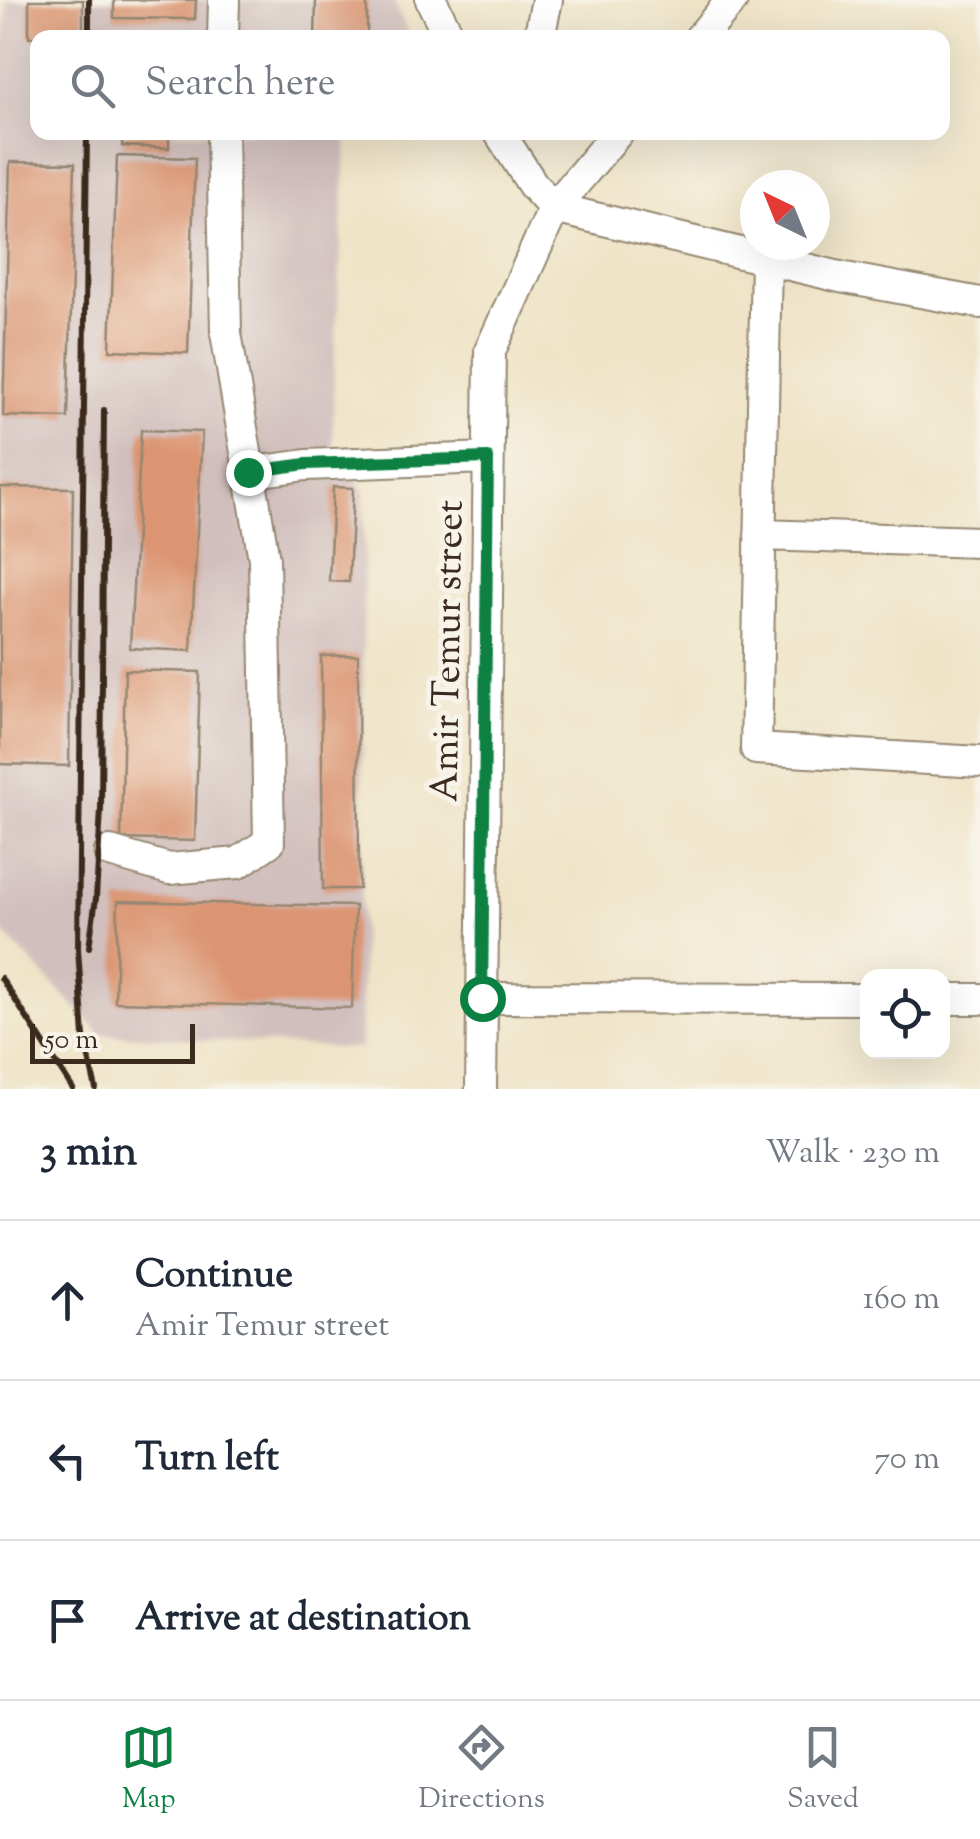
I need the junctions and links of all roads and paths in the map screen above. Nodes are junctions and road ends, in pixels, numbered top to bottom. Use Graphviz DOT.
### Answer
graph roads {
  1 [pos="224,0"];
  2 [pos="431,0"];
  3 [pos="547,0"];
  4 [pos="732,0"];
  5 [pos="223,30"];
  6 [pos="446,30"];
  7 [pos="541,30"];
  8 [pos="707,30"];
  9 [pos="222,140"];
  10 [pos="611,140"];
  11 [pos="510,141"];
  12 [pos="554,208"];
  13 [pos="740,254"];
  14 [pos="766,260"];
  15 [pos="980,304"];
  16 [pos="488,458"];
  17 [pos="248,472"];
  18 [pos="760,534"];
  19 [pos="980,542"];
  20 [pos="980,762"];
  21 [pos="110,852"];
  22 [pos="482,998"];
  23 [pos="860,999"];
  24 [pos="950,999"];
  25 [pos="980,999"];
  26 [pos="481,1089"];
  1 -- 5 [label="street"];
  2 -- 6 [label="street"];
  3 -- 7 [label="street"];
  4 -- 8 [label="street"];
  9 -- 17 [label="street"];
  10 -- 12 [label="street, Amir Temur street"];
  11 -- 12 [label="street"];
  12 -- 13 [label="street"];
  12 -- 16 [label="street, Amir Temur street"];
  14 -- 15 [label="street"];
  14 -- 18 [label="street"];
  16 -- 17 [label="street"];
  16 -- 22 [label="street, Amir Temur street"];
  17 -- 21 [label="street"];
  18 -- 19 [label="street"];
  18 -- 20 [label="street"];
  22 -- 23 [label="street"];
  22 -- 26 [label="street, Amir Temur street"];
  24 -- 25 [label="street"];
}
